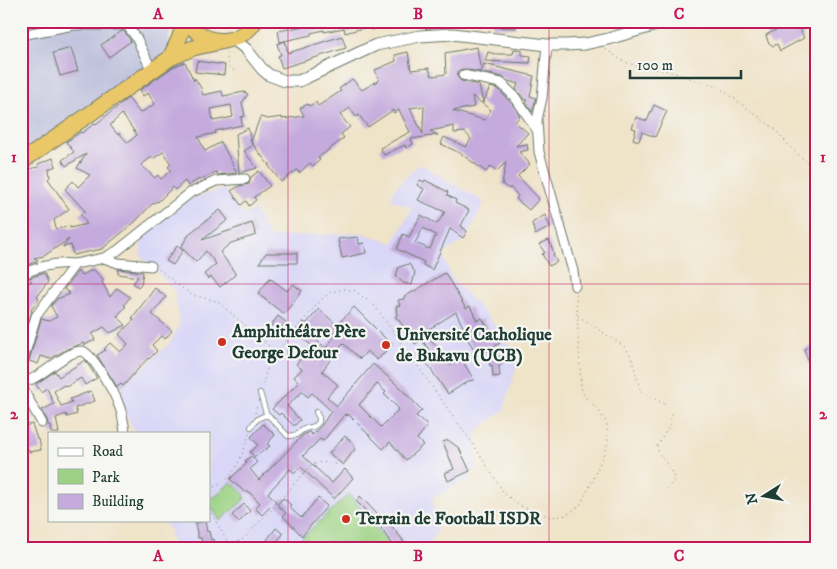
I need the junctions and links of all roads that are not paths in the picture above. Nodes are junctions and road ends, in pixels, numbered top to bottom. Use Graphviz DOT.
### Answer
graph roads {
  1 [pos="186,21"];
  2 [pos="670,21"];
  3 [pos="254,23"];
  4 [pos="21,35"];
  5 [pos="229,40"];
  6 [pos="547,45"];
  7 [pos="254,56"];
  8 [pos="170,58"];
  9 [pos="152,71"];
  10 [pos="463,75"];
  11 [pos="537,130"];
  12 [pos="21,162"];
  13 [pos="244,179"];
  14 [pos="104,258"];
  15 [pos="74,264"];
  16 [pos="151,266"];
  17 [pos="21,275"];
  18 [pos="575,286"];
  19 [pos="21,371"];
  20 [pos="21,384"];
  21 [pos="260,393"];
  22 [pos="316,412"];
  23 [pos="270,417"];
  24 [pos="42,423"];
  25 [pos="251,428"];
  26 [pos="125,432"];
  1 -- 5 [label="highway"];
  1 -- 8 [label="highway"];
  2 -- 6 [label="street"];
  3 -- 5 [label="highway"];
  3 -- 7 [label="street"];
  4 -- 9 [label="street"];
  5 -- 7 [label="street"];
  5 -- 8 [label="highway"];
  6 -- 7 [label="street"];
  6 -- 11 [label="street"];
  8 -- 9 [label="highway"];
  9 -- 12 [label="highway"];
  10 -- 11 [label="street"];
  11 -- 18 [label="street"];
  13 -- 14 [label="street"];
  14 -- 15 [label="street"];
  14 -- 16 [label="street"];
  15 -- 17 [label="street"];
  15 -- 19 [label="street"];
  20 -- 24 [label="street"];
  20 -- 26 [label="street"];
  21 -- 23 [label="lane"];
  22 -- 23 [label="lane"];
  23 -- 25 [label="lane"];
}
